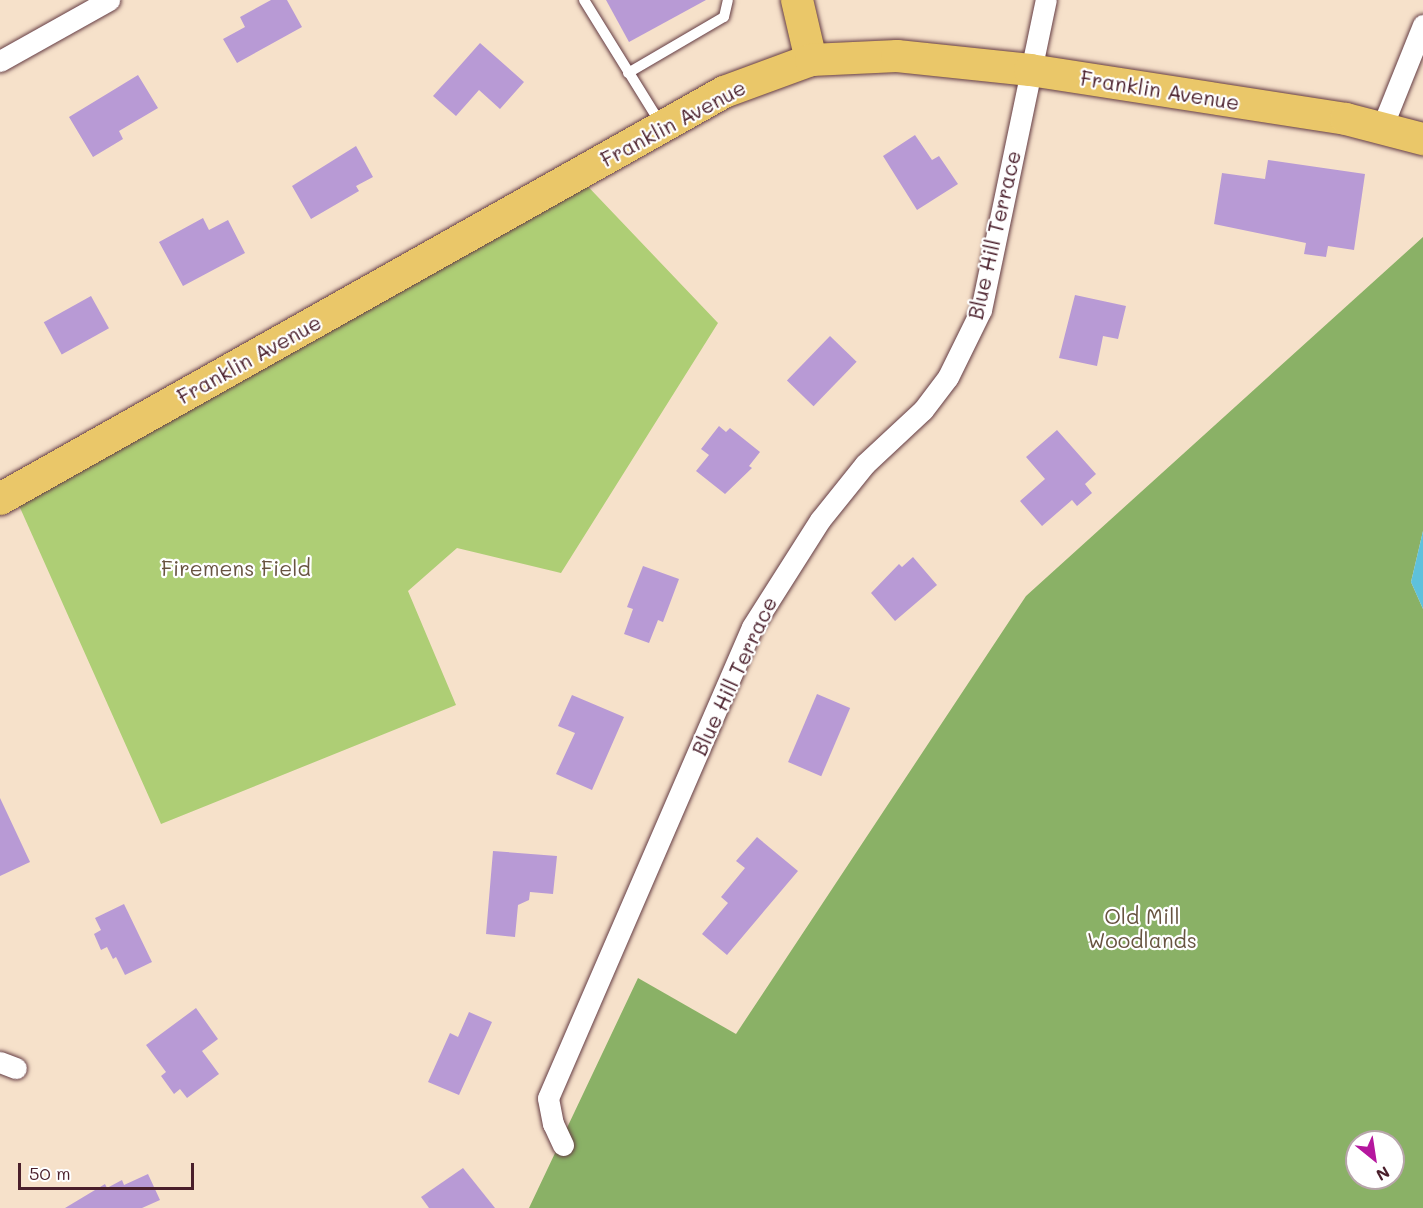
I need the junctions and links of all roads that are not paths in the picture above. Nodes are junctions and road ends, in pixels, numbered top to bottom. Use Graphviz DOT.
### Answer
graph roads {
  1 [pos="109,0"];
  2 [pos="584,0"];
  3 [pos="728,0"];
  4 [pos="797,0"];
  5 [pos="1046,0"];
  6 [pos="1423,25"];
  7 [pos="811,60"];
  8 [pos="0,61"];
  9 [pos="1030,70"];
  10 [pos="628,73"];
  11 [pos="662,127"];
  12 [pos="1382,127"];
  13 [pos="1423,139"];
  14 [pos="0,499"];
  15 [pos="563,1145"];
  1 -- 8 [label="street"];
  2 -- 10 [label="lane"];
  3 -- 10 [label="lane"];
  4 -- 7 [label="main road"];
  5 -- 9 [label="street, Blue Hill Terrace"];
  6 -- 12 [label="street"];
  7 -- 9 [label="main road, Franklin Avenue"];
  7 -- 11 [label="main road, Franklin Avenue"];
  9 -- 12 [label="main road, Franklin Avenue"];
  9 -- 15 [label="street, Blue Hill Terrace"];
  10 -- 11 [label="lane"];
  11 -- 14 [label="main road, Franklin Avenue"];
  12 -- 13 [label="main road, Franklin Avenue"];
}
